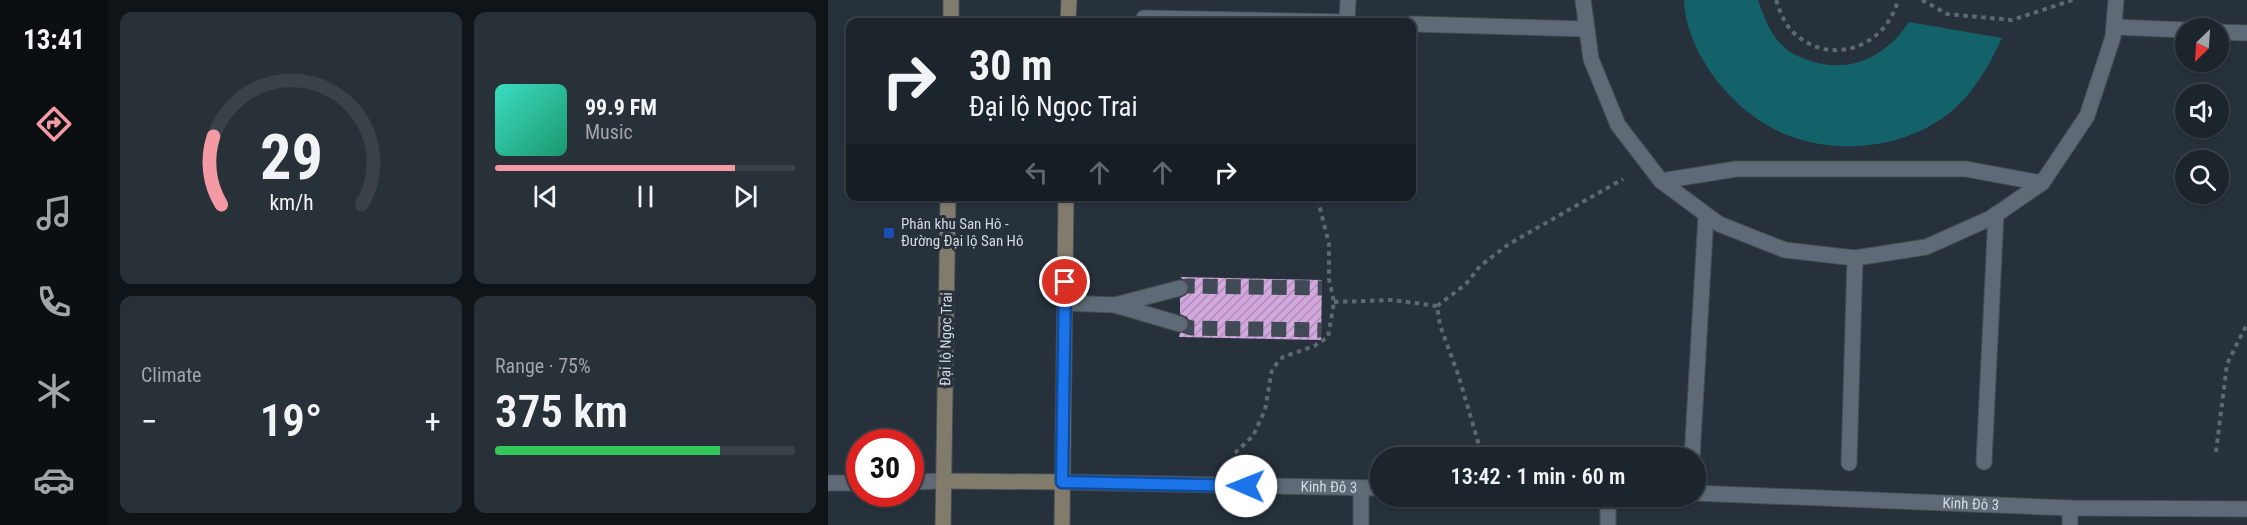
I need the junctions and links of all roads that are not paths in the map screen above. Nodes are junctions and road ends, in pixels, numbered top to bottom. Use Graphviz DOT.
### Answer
graph roads {
  1 [pos="951,0"];
  2 [pos="1069,0"];
  3 [pos="1348,0"];
  4 [pos="1583,0"];
  5 [pos="2116,0"];
  6 [pos="951,18"];
  7 [pos="1068,18"];
  8 [pos="1346,18"];
  9 [pos="1416,24"];
  10 [pos="2114,27"];
  11 [pos="1587,28"];
  12 [pos="2175,30"];
  13 [pos="2229,32"];
  14 [pos="2247,33"];
  15 [pos="1661,181"];
  16 [pos="2042,183"];
  17 [pos="948,201"];
  18 [pos="1066,201"];
  19 [pos="1996,214"];
  20 [pos="1706,215"];
  21 [pos="1855,258"];
  22 [pos="1180,288"];
  23 [pos="1065,303"];
  24 [pos="1115,305"];
  25 [pos="1180,324"];
  26 [pos="1693,447"];
  27 [pos="1984,462"];
  28 [pos="1849,463"];
  29 [pos="944,481"];
  30 [pos="924,482"];
  31 [pos="1062,482"];
  32 [pos="828,483"];
  33 [pos="846,483"];
  34 [pos="1361,488"];
  35 [pos="1370,488"];
  36 [pos="1706,493"];
  37 [pos="1608,507"];
  38 [pos="2070,508"];
  39 [pos="2247,509"];
  40 [pos="944,525"];
  41 [pos="1062,525"];
  42 [pos="1361,525"];
  43 [pos="1608,525"];
  44 [pos="2070,525"];
  1 -- 6 [label="main road"];
  2 -- 7 [label="main road"];
  3 -- 8 [label="street"];
  4 -- 11 [label="street"];
  5 -- 10 [label="street"];
  9 -- 11 [label="street"];
  10 -- 12 [label="street"];
  10 -- 16 [label="street"];
  11 -- 15 [label="street"];
  13 -- 14 [label="street"];
  15 -- 16 [label="street"];
  15 -- 20 [label="street"];
  16 -- 19 [label="street"];
  17 -- 29 [label="main road, Đại lộ Ngọc Trai"];
  18 -- 23 [label="main road"];
  19 -- 21 [label="street"];
  19 -- 27 [label="street"];
  20 -- 21 [label="street"];
  20 -- 26 [label="street"];
  21 -- 28 [label="street"];
  22 -- 24 [label="street"];
  23 -- 24 [label="street"];
  23 -- 31 [label="main road"];
  24 -- 25 [label="street"];
  29 -- 30 [label="street"];
  29 -- 31 [label="main road"];
  29 -- 40 [label="main road, Đại lộ Ngọc Trai"];
  31 -- 34 [label="street, Kinh Đô 3"];
  31 -- 41 [label="main road"];
  32 -- 33 [label="street"];
  34 -- 35 [label="street, Kinh Đô 3"];
  34 -- 42 [label="street"];
  36 -- 38 [label="street, Kinh Đô 3"];
  37 -- 43 [label="street"];
  38 -- 39 [label="street, Kinh Đô 3"];
  38 -- 44 [label="street"];
}
